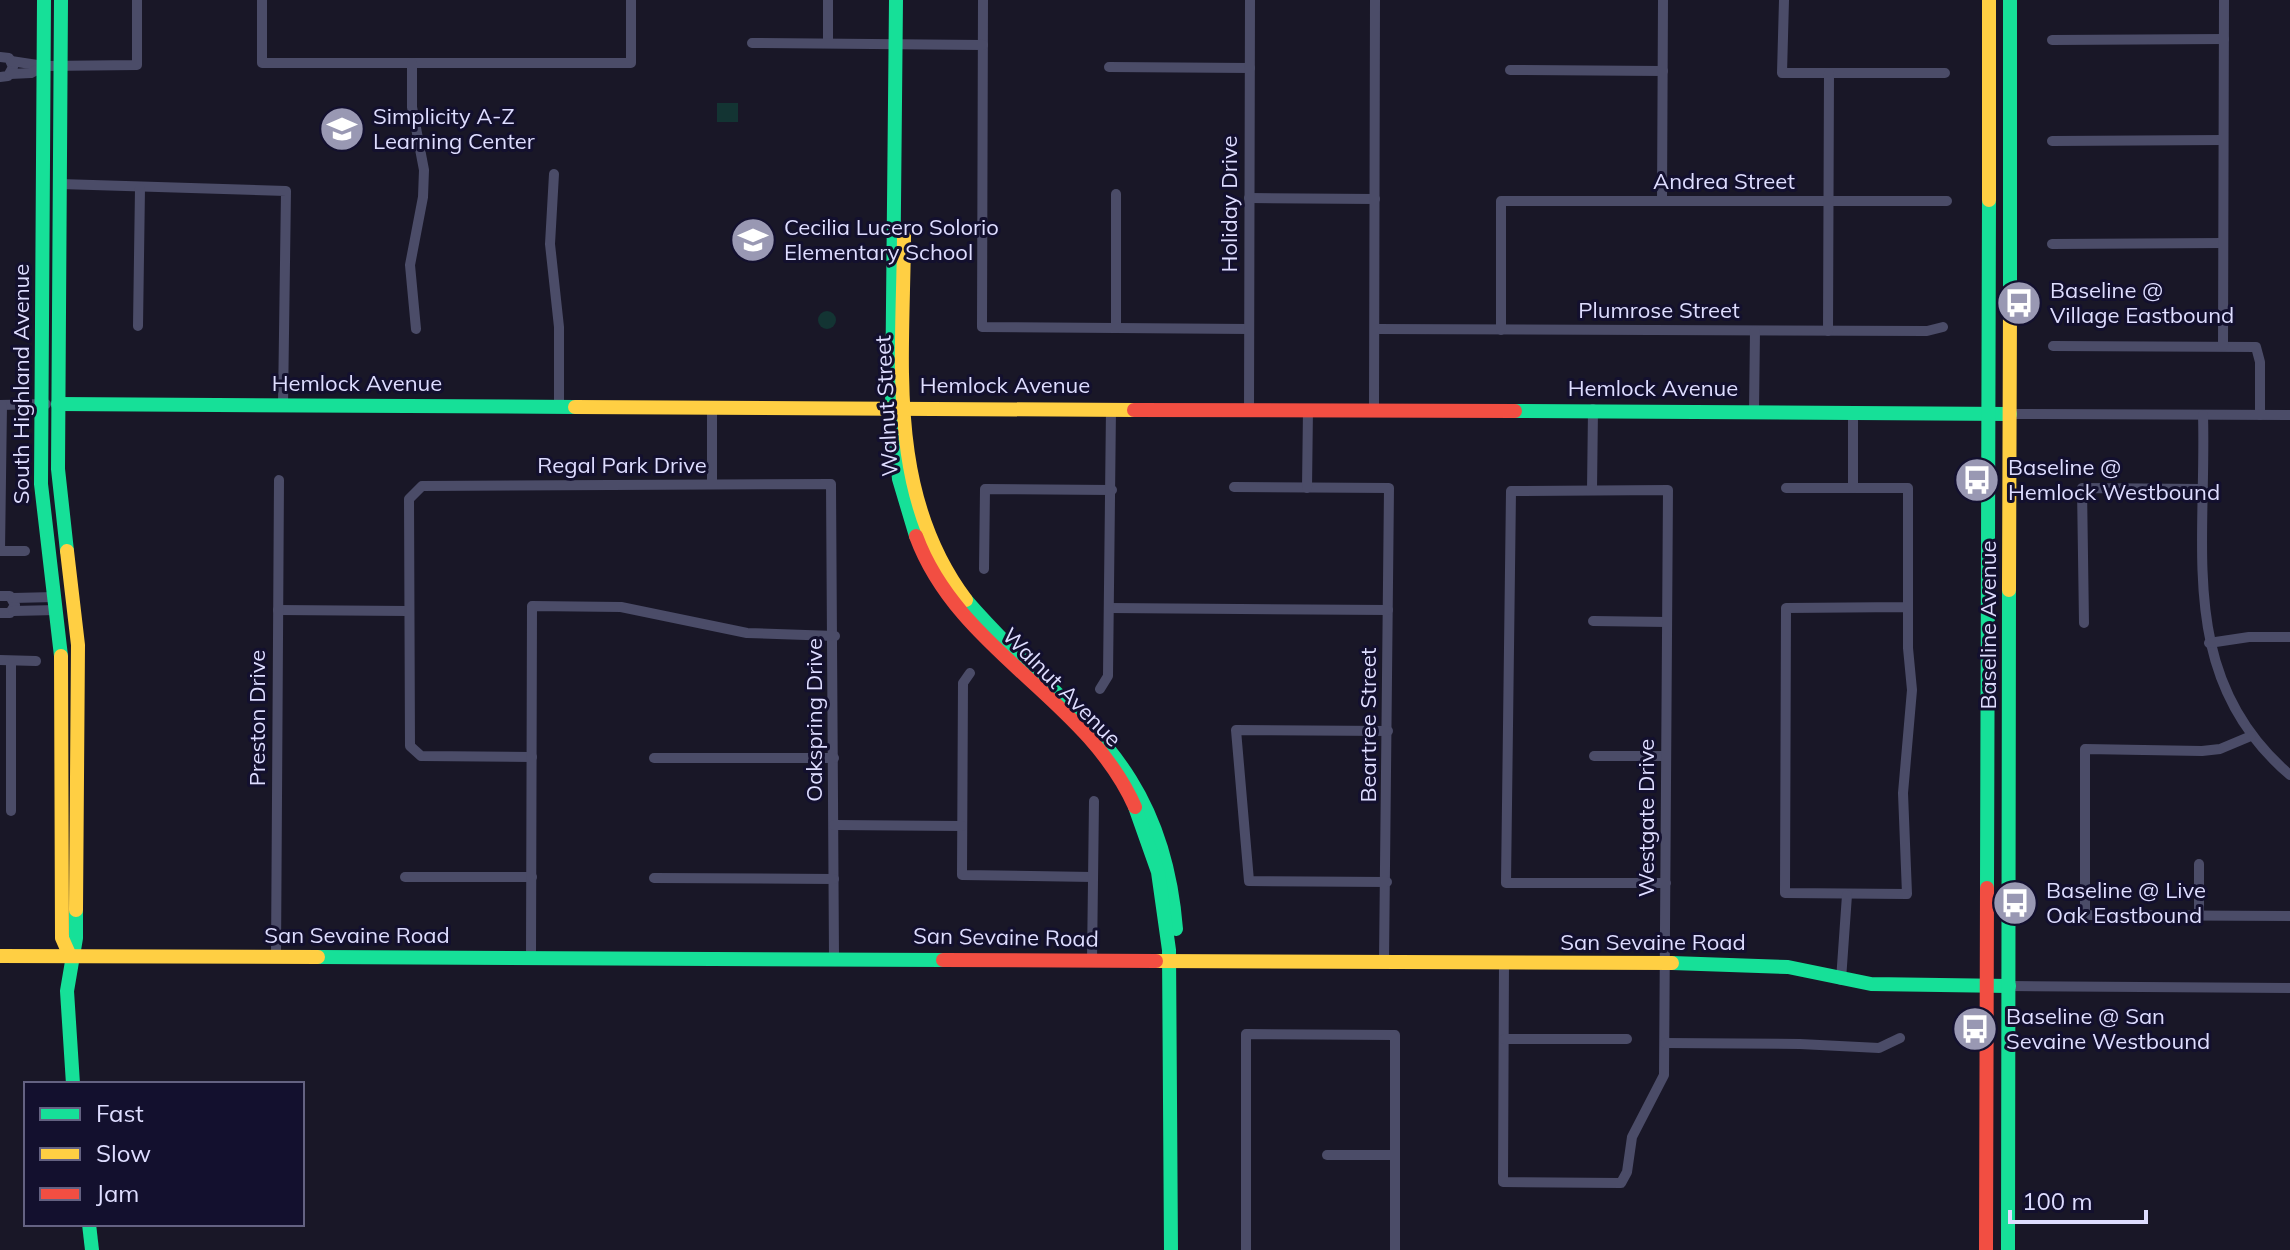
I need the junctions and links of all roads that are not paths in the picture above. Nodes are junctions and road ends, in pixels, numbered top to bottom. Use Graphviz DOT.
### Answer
graph roads {
  1 [pos="44,0"];
  2 [pos="61,0"];
  3 [pos="137,0"];
  4 [pos="262,0"];
  5 [pos="631,0"];
  6 [pos="828,0"];
  7 [pos="896,0"];
  8 [pos="906,0"];
  9 [pos="983,0"];
  10 [pos="1250,0"];
  11 [pos="1375,0"];
  12 [pos="1663,0"];
  13 [pos="1784,0"];
  14 [pos="1989,0"];
  15 [pos="2010,0"];
  16 [pos="2224,0"];
  17 [pos="2224,39"];
  18 [pos="2052,40"];
  19 [pos="901,42"];
  20 [pos="752,43"];
  21 [pos="828,43"];
  22 [pos="983,45"];
  23 [pos="6,59"];
  24 [pos="412,63"];
  25 [pos="60,65"];
  26 [pos="44,66"];
  27 [pos="1109,67"];
  28 [pos="1250,68"];
  29 [pos="1510,70"];
  30 [pos="1663,71"];
  31 [pos="1829,73"];
  32 [pos="1945,73"];
  33 [pos="5,75"];
  34 [pos="2223,140"];
  35 [pos="2052,141"];
  36 [pos="554,174"];
  37 [pos="60,184"];
  38 [pos="140,188"];
  39 [pos="1116,194"];
  40 [pos="1249,198"];
  41 [pos="1375,199"];
  42 [pos="1662,201"];
  43 [pos="1829,201"];
  44 [pos="1947,201"];
  45 [pos="2223,243"];
  46 [pos="2052,244"];
  47 [pos="138,326"];
  48 [pos="1943,327"];
  49 [pos="1116,328"];
  50 [pos="416,329"];
  51 [pos="1249,329"];
  52 [pos="1375,329"];
  53 [pos="1501,330"];
  54 [pos="1755,331"];
  55 [pos="1828,331"];
  56 [pos="2053,346"];
  57 [pos="2223,346"];
  58 [pos="40,404"];
  59 [pos="58,404"];
  60 [pos="1,405"];
  61 [pos="283,405"];
  62 [pos="559,406"];
  63 [pos="712,406"];
  64 [pos="898,407"];
  65 [pos="1111,408"];
  66 [pos="1249,408"];
  67 [pos="1308,409"];
  68 [pos="1374,409"];
  69 [pos="1593,409"];
  70 [pos="1754,411"];
  71 [pos="1853,411"];
  72 [pos="1988,414"];
  73 [pos="2010,414"];
  74 [pos="2203,415"];
  75 [pos="2260,415"];
  76 [pos="2290,415"];
  77 [pos="279,480"];
  78 [pos="712,484"];
  79 [pos="831,484"];
  80 [pos="1234,487"];
  81 [pos="1307,488"];
  82 [pos="1786,488"];
  83 [pos="1853,488"];
  84 [pos="2203,489"];
  85 [pos="1112,490"];
  86 [pos="1592,490"];
  87 [pos="0,551"];
  88 [pos="25,551"];
  89 [pos="984,569"];
  90 [pos="0,596"];
  91 [pos="13,598"];
  92 [pos="56,604"];
  93 [pos="1907,607"];
  94 [pos="1109,608"];
  95 [pos="278,610"];
  96 [pos="1388,610"];
  97 [pos="13,611"];
  98 [pos="408,611"];
  99 [pos="0,613"];
  100 [pos="1593,621"];
  101 [pos="1667,622"];
  102 [pos="2084,623"];
  103 [pos="835,636"];
  104 [pos="2290,637"];
  105 [pos="2209,643"];
  106 [pos="5,660"];
  107 [pos="36,661"];
  108 [pos="970,673"];
  109 [pos="1100,689"];
  110 [pos="1388,731"];
  111 [pos="2251,736"];
  112 [pos="6,745"];
  113 [pos="1594,756"];
  114 [pos="1666,756"];
  115 [pos="532,757"];
  116 [pos="654,758"];
  117 [pos="834,758"];
  118 [pos="2290,775"];
  119 [pos="1094,801"];
  120 [pos="11,811"];
  121 [pos="834,825"];
  122 [pos="962,826"];
  123 [pos="2199,864"];
  124 [pos="405,877"];
  125 [pos="532,877"];
  126 [pos="1093,877"];
  127 [pos="654,878"];
  128 [pos="834,879"];
  129 [pos="1387,882"];
  130 [pos="1666,883"];
  131 [pos="1847,895"];
  132 [pos="2199,915"];
  133 [pos="2290,916"];
  134 [pos="0,956"];
  135 [pos="70,956"];
  136 [pos="276,957"];
  137 [pos="531,957"];
  138 [pos="834,957"];
  139 [pos="1092,960"];
  140 [pos="1171,960"];
  141 [pos="1384,961"];
  142 [pos="1665,962"];
  143 [pos="1504,963"];
  144 [pos="1841,980"];
  145 [pos="1987,986"];
  146 [pos="2009,986"];
  147 [pos="2290,988"];
  148 [pos="1900,1038"];
  149 [pos="1504,1039"];
  150 [pos="1627,1039"];
  151 [pos="1665,1043"];
  152 [pos="73,1082"];
  153 [pos="1327,1155"];
  154 [pos="1395,1155"];
  155 [pos="89,1226"];
  156 [pos="92,1250"];
  157 [pos="1171,1250"];
  158 [pos="1246,1250"];
  159 [pos="1395,1250"];
  160 [pos="1986,1250"];
  161 [pos="2008,1250"];
  1 -- 26 [label="street, South Highland Avenue"];
  2 -- 25 [label="street, South Highland Avenue"];
  3 -- 25 [label="street"];
  4 -- 24 [label="street"];
  5 -- 24 [label="street"];
  6 -- 21 [label="street"];
  7 -- 19 [label="street, Walnut Street"];
  8 -- 19 [label="street, Walnut Street"];
  9 -- 22 [label="street"];
  10 -- 28 [label="street, Holiday Drive"];
  11 -- 41 [label="street"];
  12 -- 30 [label="street"];
  13 -- 31 [label="street"];
  14 -- 72 [label="street, Baseline Avenue"];
  15 -- 73 [label="street, Baseline Avenue"];
  16 -- 17 [label="street"];
  17 -- 18 [label="street"];
  17 -- 34 [label="street"];
  19 -- 21 [label="street"];
  19 -- 22 [label="street"];
  19 -- 64 [label="street, Walnut Street"];
  20 -- 21 [label="street"];
  22 -- 49 [label="street"];
  23 -- 26 [label="street"];
  23 -- 33 [label="street"];
  24 -- 50 [label="street"];
  25 -- 26 [label="street"];
  25 -- 37 [label="street, South Highland Avenue"];
  26 -- 33 [label="street"];
  26 -- 58 [label="street, South Highland Avenue"];
  27 -- 28 [label="street"];
  28 -- 40 [label="street, Holiday Drive"];
  29 -- 30 [label="street"];
  30 -- 42 [label="street"];
  31 -- 32 [label="street"];
  31 -- 43 [label="street"];
  34 -- 35 [label="street"];
  34 -- 45 [label="street"];
  36 -- 62 [label="street"];
  37 -- 38 [label="street"];
  37 -- 59 [label="street, South Highland Avenue"];
  38 -- 47 [label="street"];
  38 -- 61 [label="street"];
  39 -- 49 [label="street"];
  40 -- 41 [label="street"];
  40 -- 51 [label="street, Holiday Drive"];
  41 -- 52 [label="street"];
  42 -- 43 [label="street, Andrea Street"];
  42 -- 53 [label="street, Andrea Street"];
  43 -- 44 [label="street, Andrea Street"];
  43 -- 55 [label="street"];
  45 -- 46 [label="street"];
  45 -- 57 [label="street"];
  48 -- 55 [label="street, Plumrose Street"];
  49 -- 51 [label="street"];
  51 -- 66 [label="street, Holiday Drive"];
  52 -- 53 [label="street, Plumrose Street"];
  52 -- 68 [label="street"];
  53 -- 54 [label="street, Plumrose Street"];
  54 -- 55 [label="street, Plumrose Street"];
  54 -- 70 [label="street"];
  56 -- 57 [label="street"];
  57 -- 75 [label="street"];
  58 -- 59 [label="street, Hemlock Avenue"];
  58 -- 60 [label="street, Hemlock Avenue"];
  58 -- 92 [label="street, South Highland Avenue"];
  59 -- 61 [label="street, Hemlock Avenue"];
  59 -- 135 [label="street, South Highland Avenue"];
  60 -- 87 [label="street"];
  61 -- 62 [label="street, Hemlock Avenue"];
  62 -- 63 [label="street, Hemlock Avenue"];
  63 -- 64 [label="street, Hemlock Avenue"];
  63 -- 78 [label="street"];
  64 -- 65 [label="street, Hemlock Avenue"];
  64 -- 140 [label="street, Walnut Avenue"];
  65 -- 66 [label="street, Hemlock Avenue"];
  65 -- 85 [label="street"];
  66 -- 67 [label="street, Hemlock Avenue"];
  67 -- 68 [label="street, Hemlock Avenue"];
  67 -- 81 [label="street"];
  68 -- 69 [label="street, Hemlock Avenue"];
  69 -- 70 [label="street, Hemlock Avenue"];
  69 -- 86 [label="street"];
  70 -- 71 [label="street, Hemlock Avenue"];
  71 -- 72 [label="street, Hemlock Avenue"];
  71 -- 83 [label="street"];
  72 -- 73 [label="street, Hemlock Avenue"];
  72 -- 145 [label="street, Baseline Avenue"];
  73 -- 74 [label="street"];
  73 -- 146 [label="street, Baseline Avenue"];
  74 -- 75 [label="street"];
  74 -- 84 [label="street"];
  75 -- 76 [label="street"];
  77 -- 95 [label="street, Preston Drive"];
  78 -- 79 [label="street, Regal Park Drive"];
  78 -- 98 [label="street, Regal Park Drive"];
  79 -- 103 [label="street, Oakspring Drive"];
  80 -- 81 [label="street"];
  81 -- 96 [label="street, Beartree Street"];
  82 -- 83 [label="street"];
  83 -- 93 [label="street"];
  84 -- 102 [label="street"];
  84 -- 105 [label="street"];
  85 -- 89 [label="street"];
  85 -- 94 [label="street"];
  86 -- 101 [label="street, Westgate Drive"];
  86 -- 130 [label="street"];
  87 -- 88 [label="street"];
  90 -- 91 [label="street"];
  91 -- 92 [label="street"];
  91 -- 97 [label="street"];
  92 -- 97 [label="street"];
  92 -- 135 [label="street, South Highland Avenue"];
  93 -- 131 [label="street"];
  93 -- 131 [label="street"];
  94 -- 96 [label="street"];
  94 -- 109 [label="street"];
  95 -- 98 [label="street"];
  95 -- 136 [label="street, Preston Drive"];
  96 -- 110 [label="street, Beartree Street"];
  97 -- 99 [label="street"];
  98 -- 115 [label="street"];
  100 -- 101 [label="street"];
  101 -- 114 [label="street, Westgate Drive"];
  103 -- 115 [label="street"];
  103 -- 117 [label="street, Oakspring Drive"];
  104 -- 105 [label="street"];
  105 -- 111 [label="street"];
  106 -- 107 [label="street"];
  106 -- 112 [label="street"];
  108 -- 122 [label="street"];
  110 -- 129 [label="street, Beartree Street"];
  110 -- 129 [label="street"];
  111 -- 118 [label="street"];
  111 -- 132 [label="street"];
  112 -- 120 [label="street"];
  113 -- 114 [label="street"];
  114 -- 130 [label="street, Westgate Drive"];
  115 -- 125 [label="street"];
  116 -- 117 [label="street"];
  117 -- 121 [label="street, Oakspring Drive"];
  119 -- 126 [label="street"];
  121 -- 122 [label="street"];
  121 -- 128 [label="street, Oakspring Drive"];
  122 -- 126 [label="street"];
  123 -- 132 [label="street"];
  124 -- 125 [label="street"];
  125 -- 137 [label="street"];
  126 -- 139 [label="street"];
  127 -- 128 [label="street"];
  128 -- 138 [label="street, Oakspring Drive"];
  129 -- 141 [label="street, Beartree Street"];
  130 -- 142 [label="street, Westgate Drive"];
  131 -- 144 [label="street"];
  132 -- 133 [label="street"];
  134 -- 135 [label="street, San Sevaine Road"];
  135 -- 136 [label="street, San Sevaine Road"];
  135 -- 152 [label="street, South Highland Avenue"];
  136 -- 137 [label="street, San Sevaine Road"];
  137 -- 138 [label="street, San Sevaine Road"];
  138 -- 139 [label="street, San Sevaine Road"];
  139 -- 140 [label="street, San Sevaine Road"];
  140 -- 141 [label="street, San Sevaine Road"];
  140 -- 157 [label="street, Walnut Avenue"];
  141 -- 143 [label="street, San Sevaine Road"];
  142 -- 143 [label="street, San Sevaine Road"];
  142 -- 144 [label="street, San Sevaine Road"];
  142 -- 151 [label="street, Westgate Drive"];
  143 -- 149 [label="street"];
  144 -- 145 [label="street, San Sevaine Road"];
  145 -- 146 [label="street, San Sevaine Road"];
  145 -- 160 [label="street, Baseline Avenue"];
  146 -- 147 [label="street"];
  146 -- 161 [label="street, Baseline Avenue"];
  148 -- 151 [label="street"];
  149 -- 150 [label="street"];
  149 -- 151 [label="street, Westgate Drive"];
  153 -- 154 [label="street"];
  154 -- 158 [label="street"];
  154 -- 159 [label="street"];
  155 -- 156 [label="street"];
}
